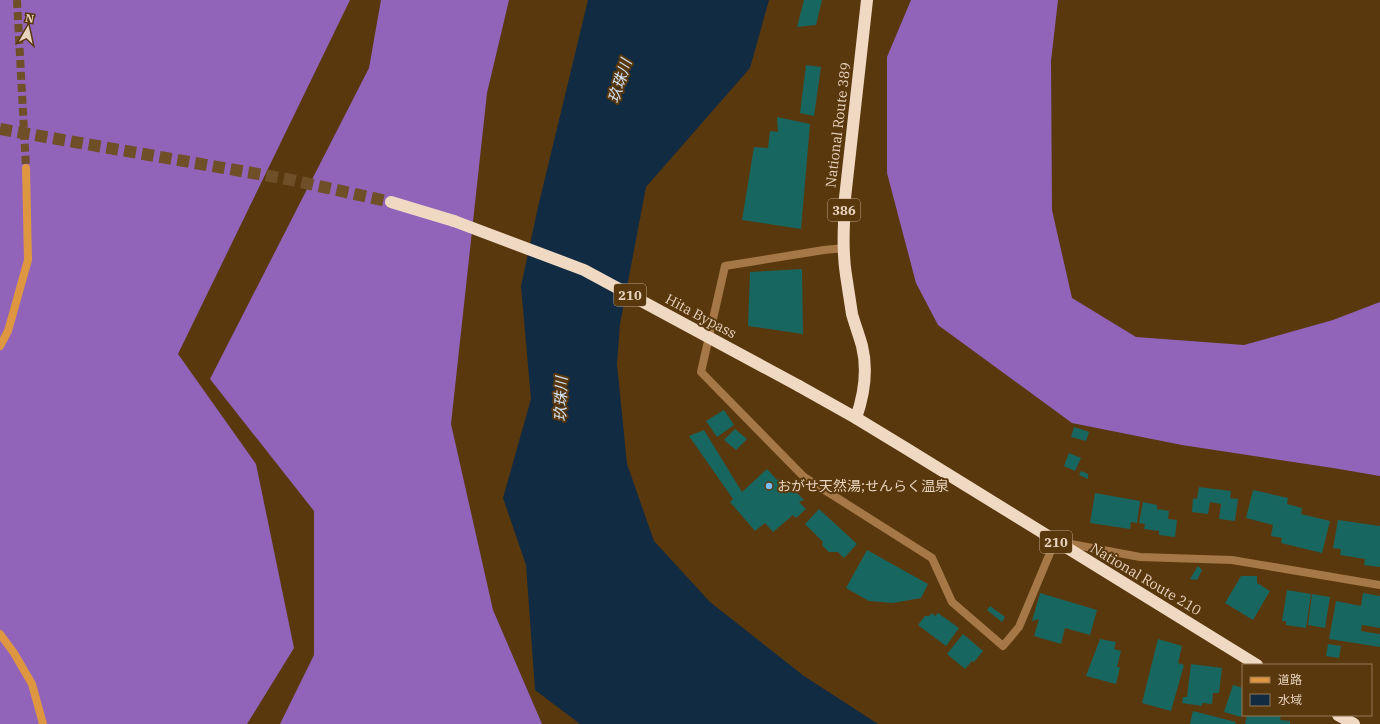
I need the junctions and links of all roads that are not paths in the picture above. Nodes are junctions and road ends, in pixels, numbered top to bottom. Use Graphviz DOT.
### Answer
graph roads {
  1 [pos="866,0"];
  2 [pos="26,168"];
  3 [pos="391,202"];
  4 [pos="844,248"];
  5 [pos="0,346"];
  6 [pos="856,418"];
  7 [pos="1055,541"];
  8 [pos="1380,585"];
  9 [pos="0,634"];
  10 [pos="1255,664"];
  11 [pos="1340,716"];
  12 [pos="43,724"];
  13 [pos="1354,724"];
  1 -- 4 [label="highway, National Route 389 / 386"];
  2 -- 5 [label="street"];
  3 -- 6 [label="highway, Hita Bypass / 210, bridge"];
  4 -- 6 [label="highway, National Route 389 / 386"];
  4 -- 7 [label="street"];
  6 -- 7 [label="highway, National Route 210 / 210"];
  7 -- 8 [label="street"];
  7 -- 10 [label="highway, National Route 210 / 210"];
  9 -- 12 [label="street"];
  11 -- 13 [label="highway"];
}
